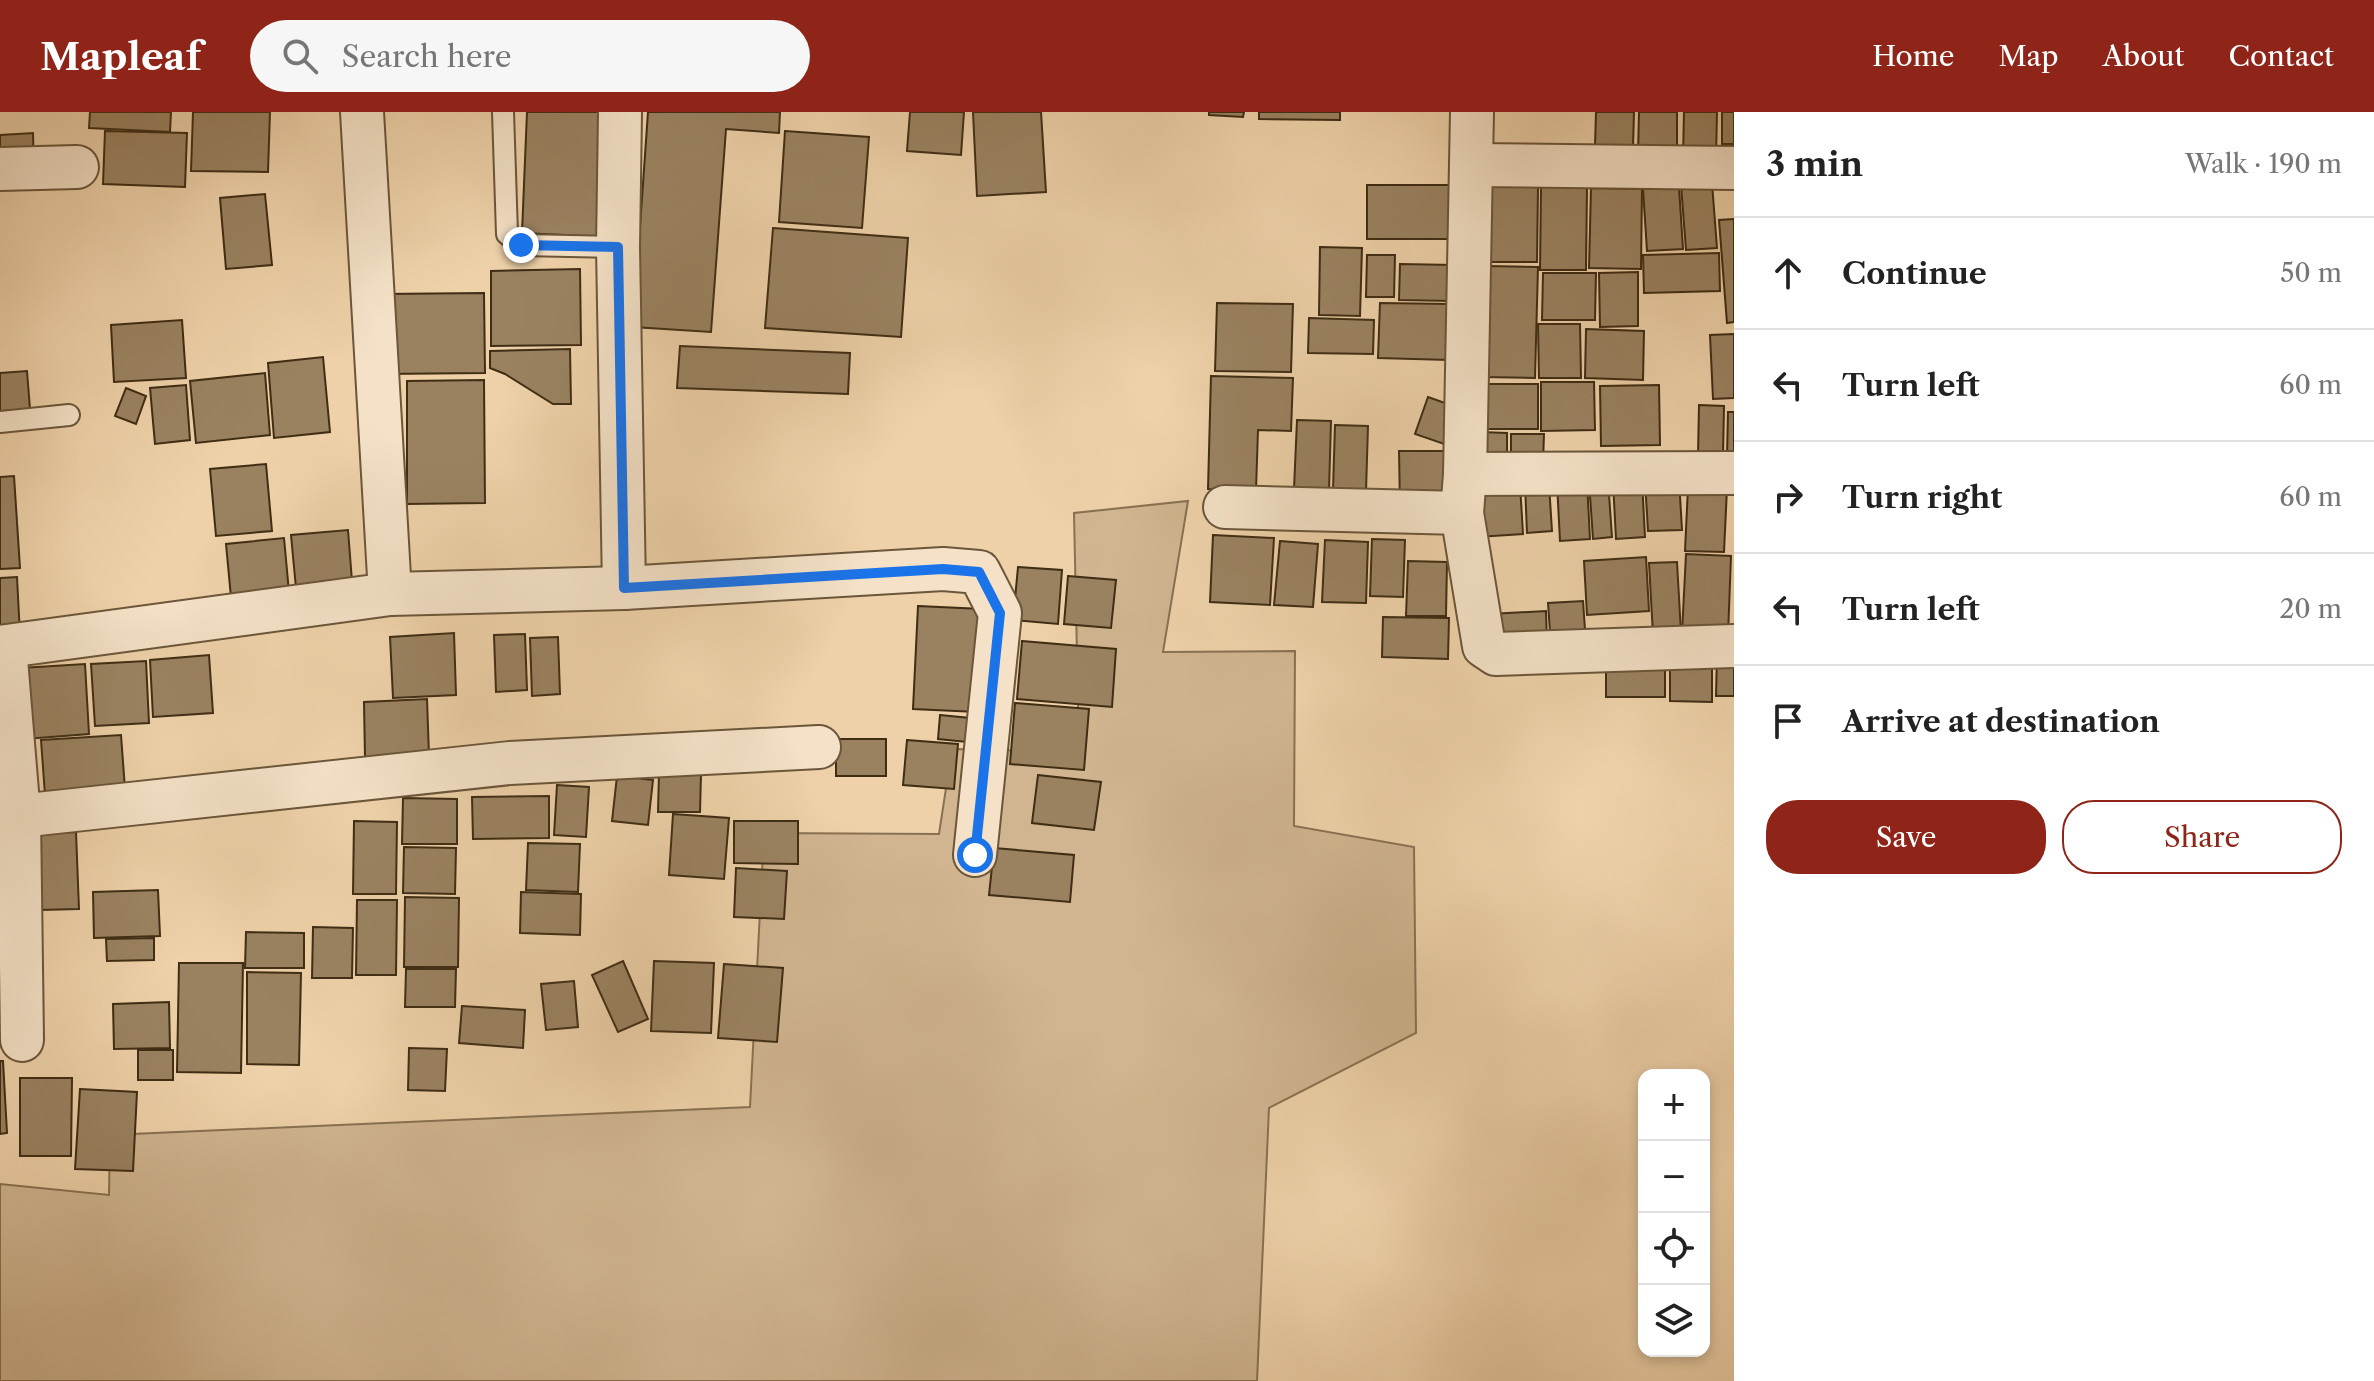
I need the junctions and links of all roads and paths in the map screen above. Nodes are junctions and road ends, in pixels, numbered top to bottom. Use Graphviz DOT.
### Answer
graph roads {
  1 [pos="362,112"];
  2 [pos="503,112"];
  3 [pos="620,112"];
  4 [pos="1472,112"];
  5 [pos="1472,165"];
  6 [pos="77,167"];
  7 [pos="1734,168"];
  8 [pos="0,169"];
  9 [pos="618,247"];
  10 [pos="69,415"];
  11 [pos="0,422"];
  12 [pos="1734,473"];
  13 [pos="1463,494"];
  14 [pos="1225,507"];
  15 [pos="624,588"];
  16 [pos="390,594"];
  17 [pos="1734,646"];
  18 [pos="3,647"];
  19 [pos="819,747"];
  20 [pos="19,816"];
  21 [pos="975,855"];
  22 [pos="22,1040"];
  1 -- 16 [label="street"];
  2 -- 9 [label="lane"];
  3 -- 9 [label="street"];
  4 -- 5 [label="street"];
  5 -- 7 [label="street"];
  5 -- 13 [label="street"];
  6 -- 8 [label="street"];
  9 -- 15 [label="street"];
  10 -- 11 [label="lane"];
  12 -- 13 [label="street"];
  13 -- 14 [label="street"];
  13 -- 17 [label="street"];
  15 -- 16 [label="street"];
  15 -- 21 [label="street"];
  16 -- 18 [label="street"];
  18 -- 20 [label="street"];
  19 -- 20 [label="street"];
  20 -- 22 [label="street"];
}
